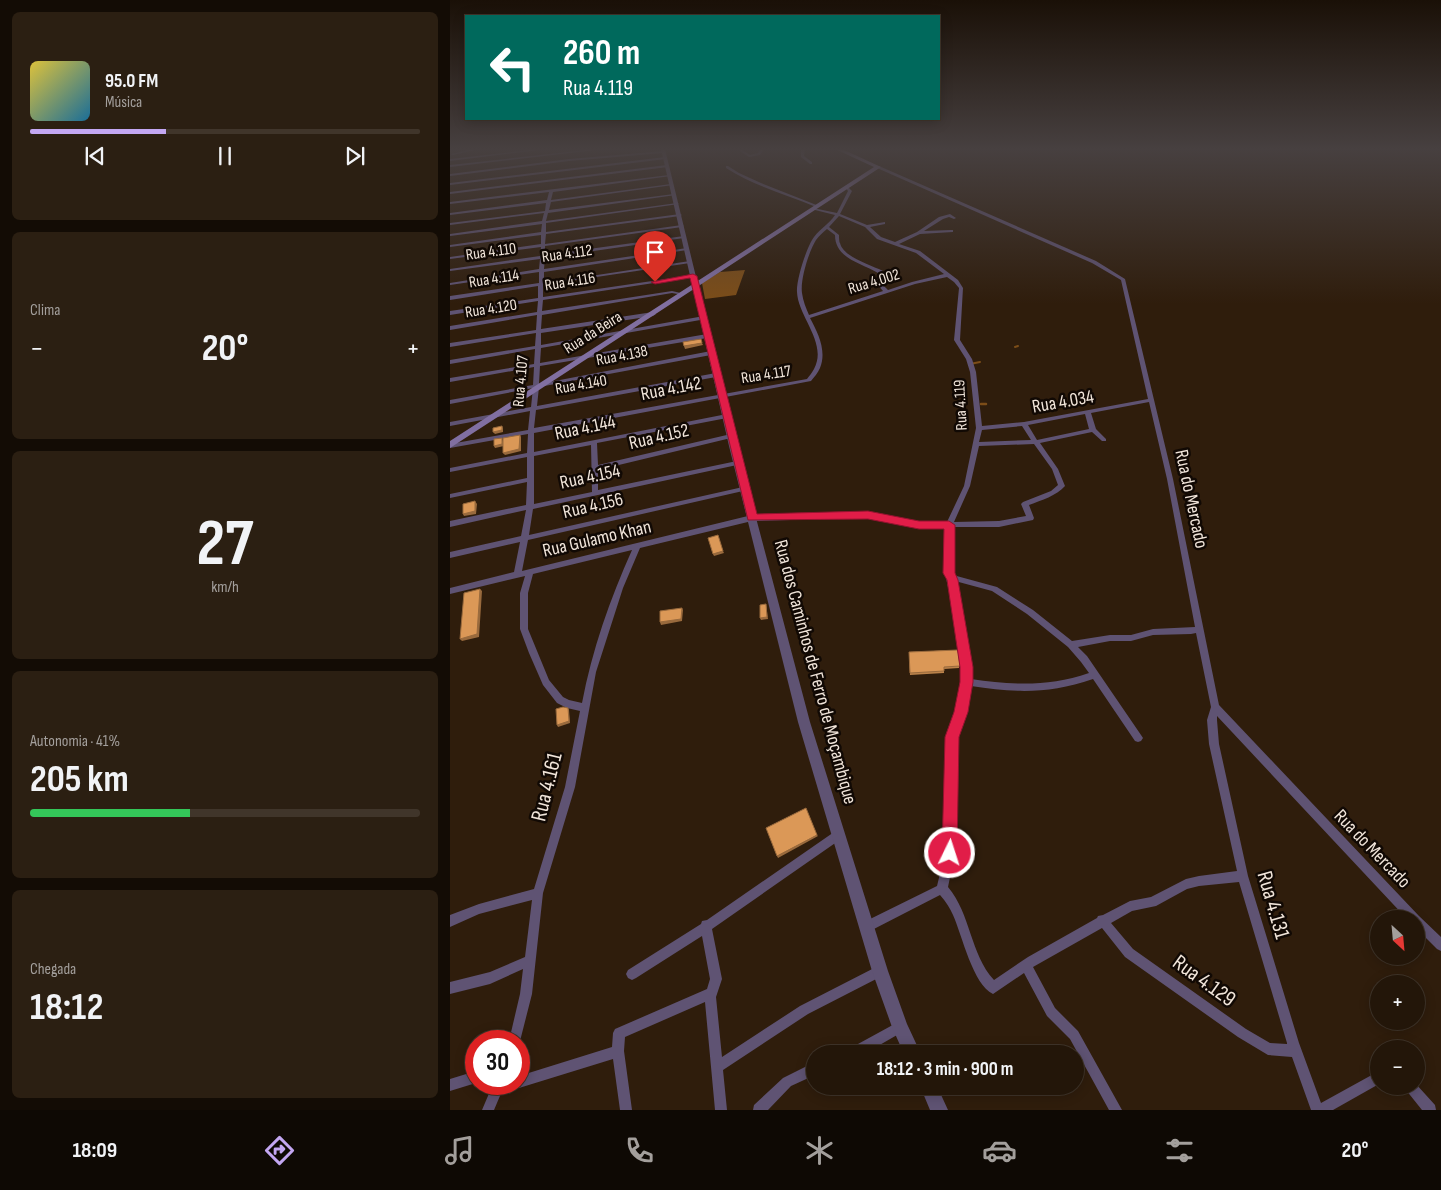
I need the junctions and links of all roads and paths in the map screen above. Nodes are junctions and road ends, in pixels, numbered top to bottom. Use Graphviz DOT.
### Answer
graph roads {
  1 [pos="469,201"];
  2 [pos="557,201"];
  3 [pos="630,201"];
  4 [pos="676,201"];
  5 [pos="801,201"];
  6 [pos="826,201"];
  7 [pos="845,201"];
  8 [pos="955,201"];
  9 [pos="548,202"];
  10 [pos="450,203"];
  11 [pos="677,204"];
  12 [pos="815,208"];
  13 [pos="546,212"];
  14 [pos="450,214"];
  15 [pos="680,214"];
  16 [pos="837,214"];
  17 [pos="954,218"];
  18 [pos="544,222"];
  19 [pos="882,223"];
  20 [pos="450,224"];
  21 [pos="682,226"];
  22 [pos="826,226"];
  23 [pos="867,226"];
  24 [pos="951,231"];
  25 [pos="919,232"];
  26 [pos="545,233"];
  27 [pos="450,235"];
  28 [pos="684,237"];
  29 [pos="894,244"];
  30 [pos="544,245"];
  31 [pos="450,246"];
  32 [pos="687,249"];
  33 [pos="543,257"];
  34 [pos="450,258"];
  35 [pos="690,262"];
  36 [pos="450,270"];
  37 [pos="542,270"];
  38 [pos="948,275"];
  39 [pos="693,276"];
  40 [pos="450,284"];
  41 [pos="541,284"];
  42 [pos="696,285"];
  43 [pos="901,287"];
  44 [pos="887,292"];
  45 [pos="907,293"];
  46 [pos="683,294"];
  47 [pos="450,298"];
  48 [pos="540,299"];
  49 [pos="450,313"];
  50 [pos="540,314"];
  51 [pos="653,314"];
  52 [pos="808,317"];
  53 [pos="704,318"];
  54 [pos="450,328"];
  55 [pos="539,330"];
  56 [pos="622,333"];
  57 [pos="707,336"];
  58 [pos="450,345"];
  59 [pos="538,347"];
  60 [pos="711,353"];
  61 [pos="584,357"];
  62 [pos="450,362"];
  63 [pos="536,365"];
  64 [pos="716,374"];
  65 [pos="450,380"];
  66 [pos="536,387"];
  67 [pos="721,394"];
  68 [pos="1150,400"];
  69 [pos="450,402"];
  70 [pos="533,408"];
  71 [pos="1088,413"];
  72 [pos="494,416"];
  73 [pos="727,416"];
  74 [pos="450,424"];
  75 [pos="1024,424"];
  76 [pos="979,428"];
  77 [pos="1093,430"];
  78 [pos="531,431"];
  79 [pos="731,436"];
  80 [pos="1104,440"];
  81 [pos="594,441"];
  82 [pos="1036,442"];
  83 [pos="976,444"];
  84 [pos="450,445"];
  85 [pos="530,455"];
  86 [pos="737,463"];
  87 [pos="594,468"];
  88 [pos="450,470"];
  89 [pos="531,479"];
  90 [pos="743,489"];
  91 [pos="595,493"];
  92 [pos="450,496"];
  93 [pos="530,506"];
  94 [pos="752,518"];
  95 [pos="450,524"];
  96 [pos="949,525"];
  97 [pos="523,538"];
  98 [pos="637,547"];
  99 [pos="450,555"];
  100 [pos="530,572"];
  101 [pos="518,574"];
  102 [pos="951,577"];
  103 [pos="450,591"];
  104 [pos="1198,629"];
  105 [pos="1071,645"];
  106 [pos="1093,675"];
  107 [pos="967,682"];
  108 [pos="1215,707"];
  109 [pos="585,708"];
  110 [pos="1138,738"];
  111 [pos="837,835"];
  112 [pos="1244,876"];
  113 [pos="942,889"];
  114 [pos="538,893"];
  115 [pos="1407,910"];
  116 [pos="1102,920"];
  117 [pos="450,921"];
  118 [pos="706,925"];
  119 [pos="866,927"];
  120 [pos="1425,928"];
  121 [pos="1441,945"];
  122 [pos="529,961"];
  123 [pos="1026,966"];
  124 [pos="880,971"];
  125 [pos="632,974"];
  126 [pos="450,988"];
  127 [pos="712,993"];
  128 [pos="900,1027"];
  129 [pos="518,1030"];
  130 [pos="867,1045"];
  131 [pos="909,1045"];
  132 [pos="618,1050"];
  133 [pos="1295,1050"];
  134 [pos="717,1067"];
  135 [pos="806,1072"];
  136 [pos="530,1078"];
  137 [pos="465,1080"];
  138 [pos="1370,1082"];
  139 [pos="450,1085"];
  140 [pos="494,1095"];
  141 [pos="932,1095"];
  142 [pos="1418,1095"];
  143 [pos="488,1110"];
  144 [pos="626,1110"];
  145 [pos="721,1110"];
  146 [pos="759,1110"];
  147 [pos="939,1110"];
  148 [pos="1116,1110"];
  149 [pos="1317,1110"];
  150 [pos="1321,1110"];
  151 [pos="1430,1110"];
  1 -- 10 [label="street"];
  2 -- 9 [label="street"];
  3 -- 13 [label="street"];
  4 -- 11 [label="street, Rua dos Caminhos de Ferro de Moçambique"];
  5 -- 12 [label="street, Rua 4.119"];
  6 -- 12 [label="main road, Rua da Beira"];
  7 -- 16 [label="street, Rua 4.117"];
  8 -- 68 [label="street, Rua do Mercado"];
  9 -- 13 [label="street, Rua 4.107"];
  9 -- 14 [label="street"];
  11 -- 15 [label="street, Rua dos Caminhos de Ferro de Moçambique"];
  11 -- 18 [label="street"];
  12 -- 16 [label="street, Rua 4.119"];
  12 -- 42 [label="main road, Rua da Beira"];
  13 -- 18 [label="street, Rua 4.107"];
  13 -- 20 [label="street"];
  15 -- 21 [label="street, Rua dos Caminhos de Ferro de Moçambique"];
  15 -- 26 [label="street"];
  16 -- 22 [label="street, Rua 4.117"];
  16 -- 23 [label="street, Rua 4.119"];
  17 -- 25 [label="street"];
  18 -- 26 [label="street, Rua 4.107"];
  18 -- 27 [label="street"];
  19 -- 23 [label="street"];
  21 -- 28 [label="street, Rua dos Caminhos de Ferro de Moçambique"];
  21 -- 30 [label="street"];
  22 -- 44 [label="street"];
  22 -- 52 [label="street, Rua 4.117"];
  23 -- 29 [label="street, Rua 4.119"];
  24 -- 25 [label="street"];
  25 -- 29 [label="street"];
  26 -- 30 [label="street, Rua 4.107"];
  26 -- 31 [label="street"];
  28 -- 32 [label="street, Rua dos Caminhos de Ferro de Moçambique"];
  28 -- 33 [label="street, Rua 4.110"];
  29 -- 38 [label="street, Rua 4.119"];
  30 -- 33 [label="street, Rua 4.107"];
  30 -- 34 [label="street"];
  32 -- 35 [label="street, Rua dos Caminhos de Ferro de Moçambique"];
  32 -- 37 [label="street, Rua 4.112"];
  33 -- 36 [label="street, Rua 4.110"];
  33 -- 37 [label="street, Rua 4.107"];
  35 -- 39 [label="street, Rua dos Caminhos de Ferro de Moçambique"];
  35 -- 41 [label="street, Rua 4.114"];
  37 -- 40 [label="street, Rua 4.112"];
  37 -- 41 [label="street, Rua 4.107"];
  38 -- 43 [label="street, Rua 4.002"];
  38 -- 76 [label="street, Rua 4.119"];
  39 -- 42 [label="street, Rua dos Caminhos de Ferro de Moçambique"];
  39 -- 48 [label="street, Rua 4.116"];
  41 -- 47 [label="street, Rua 4.114"];
  41 -- 48 [label="street, Rua 4.107"];
  42 -- 46 [label="main road, Rua da Beira"];
  42 -- 53 [label="street, Rua dos Caminhos de Ferro de Moçambique"];
  43 -- 44 [label="street, Rua 4.002"];
  43 -- 45 [label="street"];
  44 -- 52 [label="street, Rua 4.002"];
  46 -- 50 [label="street, Rua 4.120"];
  46 -- 51 [label="main road, Rua da Beira"];
  48 -- 49 [label="street, Rua 4.116"];
  48 -- 50 [label="street, Rua 4.107"];
  50 -- 54 [label="street, Rua 4.120"];
  50 -- 55 [label="street, Rua 4.107"];
  51 -- 55 [label="street"];
  51 -- 56 [label="main road, Rua da Beira"];
  52 -- 67 [label="street, Rua 4.117"];
  53 -- 56 [label="street"];
  53 -- 57 [label="street, Rua dos Caminhos de Ferro de Moçambique"];
  55 -- 58 [label="street"];
  55 -- 59 [label="street, Rua 4.107"];
  56 -- 59 [label="street"];
  56 -- 61 [label="main road, Rua da Beira"];
  57 -- 60 [label="street, Rua dos Caminhos de Ferro de Moçambique"];
  57 -- 61 [label="street"];
  59 -- 62 [label="street"];
  59 -- 63 [label="street, Rua 4.107"];
  60 -- 64 [label="street, Rua dos Caminhos de Ferro de Moçambique"];
  60 -- 66 [label="street, Rua 4.138"];
  61 -- 63 [label="street"];
  61 -- 66 [label="main road, Rua da Beira"];
  63 -- 65 [label="street"];
  63 -- 66 [label="street, Rua 4.107"];
  64 -- 67 [label="street, Rua dos Caminhos de Ferro de Moçambique"];
  64 -- 70 [label="street, Rua 4.140"];
  66 -- 69 [label="street, Rua 4.138"];
  66 -- 70 [label="street, Rua 4.107"];
  66 -- 72 [label="main road, Rua da Beira"];
  67 -- 73 [label="street, Rua dos Caminhos de Ferro de Moçambique"];
  67 -- 78 [label="street, Rua 4.142"];
  68 -- 71 [label="street, Rua 4.034"];
  68 -- 104 [label="street, Rua do Mercado"];
  70 -- 72 [label="street, Rua 4.140"];
  70 -- 78 [label="street, Rua 4.107"];
  71 -- 75 [label="street, Rua 4.034"];
  71 -- 77 [label="street"];
  72 -- 74 [label="street, Rua 4.140"];
  72 -- 84 [label="main road, Rua da Beira"];
  73 -- 79 [label="street, Rua dos Caminhos de Ferro de Moçambique"];
  73 -- 81 [label="street, Rua 4.144"];
  75 -- 76 [label="street, Rua 4.034"];
  75 -- 82 [label="street"];
  76 -- 83 [label="street, Rua 4.119"];
  77 -- 80 [label="street"];
  77 -- 82 [label="street"];
  78 -- 84 [label="street, Rua 4.142"];
  78 -- 85 [label="street, Rua 4.107"];
  79 -- 86 [label="street, Rua dos Caminhos de Ferro de Moçambique"];
  79 -- 87 [label="street, Rua 4.152"];
  81 -- 85 [label="street, Rua 4.144"];
  81 -- 87 [label="street"];
  82 -- 83 [label="street"];
  82 -- 96 [label="street"];
  83 -- 96 [label="street, Rua 4.119"];
  85 -- 88 [label="street, Rua 4.144"];
  85 -- 89 [label="street, Rua 4.107"];
  86 -- 90 [label="street, Rua dos Caminhos de Ferro de Moçambique"];
  86 -- 91 [label="street, Rua 4.154"];
  87 -- 91 [label="street"];
  89 -- 92 [label="street"];
  89 -- 93 [label="street, Rua 4.107"];
  90 -- 94 [label="street, Rua dos Caminhos de Ferro de Moçambique"];
  90 -- 97 [label="street, Rua 4.156"];
  91 -- 93 [label="street, Rua 4.154"];
  93 -- 95 [label="street, Rua 4.154"];
  93 -- 97 [label="street, Rua 4.107"];
  94 -- 96 [label="street"];
  94 -- 98 [label="street, Rua Gulamo Khan"];
  94 -- 111 [label="street, Rua dos Caminhos de Ferro de Moçambique"];
  96 -- 102 [label="street"];
  97 -- 99 [label="street, Rua 4.156"];
  97 -- 101 [label="street, Rua 4.107"];
  98 -- 100 [label="street, Rua Gulamo Khan"];
  98 -- 109 [label="street, Rua 4.161"];
  100 -- 101 [label="street, Rua Gulamo Khan"];
  100 -- 109 [label="street"];
  101 -- 103 [label="street, Rua Gulamo Khan"];
  102 -- 105 [label="street"];
  102 -- 107 [label="street"];
  104 -- 105 [label="street"];
  104 -- 108 [label="street, Rua do Mercado"];
  105 -- 106 [label="street"];
  106 -- 107 [label="street"];
  106 -- 110 [label="street"];
  107 -- 113 [label="street"];
  108 -- 112 [label="street, Rua 4.131"];
  108 -- 115 [label="street, Rua do Mercado"];
  109 -- 114 [label="street, Rua 4.161"];
  111 -- 118 [label="street"];
  111 -- 119 [label="street, Rua dos Caminhos de Ferro de Moçambique"];
  112 -- 116 [label="street"];
  112 -- 133 [label="street, Rua 4.131"];
  113 -- 119 [label="street"];
  113 -- 123 [label="street"];
  114 -- 117 [label="street"];
  114 -- 122 [label="street, Rua 4.161"];
  116 -- 123 [label="street"];
  116 -- 133 [label="street, Rua 4.129"];
  118 -- 125 [label="street"];
  118 -- 127 [label="street"];
  119 -- 124 [label="street, Rua dos Caminhos de Ferro de Moçambique"];
  120 -- 121 [label="street, Rua do Mercado"];
  122 -- 126 [label="street"];
  122 -- 129 [label="street, Rua 4.161"];
  123 -- 148 [label="street"];
  124 -- 128 [label="street, Rua dos Caminhos de Ferro de Moçambique"];
  124 -- 134 [label="street"];
  127 -- 132 [label="street"];
  127 -- 134 [label="street"];
  128 -- 130 [label="street"];
  128 -- 131 [label="street, Rua dos Caminhos de Ferro de Moçambique"];
  132 -- 136 [label="street"];
  132 -- 144 [label="street"];
  133 -- 149 [label="street, Rua 4.131"];
  134 -- 145 [label="street"];
  135 -- 146 [label="street"];
  137 -- 139 [label="street"];
  138 -- 150 [label="street"];
  140 -- 143 [label="street"];
  141 -- 147 [label="street"];
  142 -- 151 [label="street"];
}
